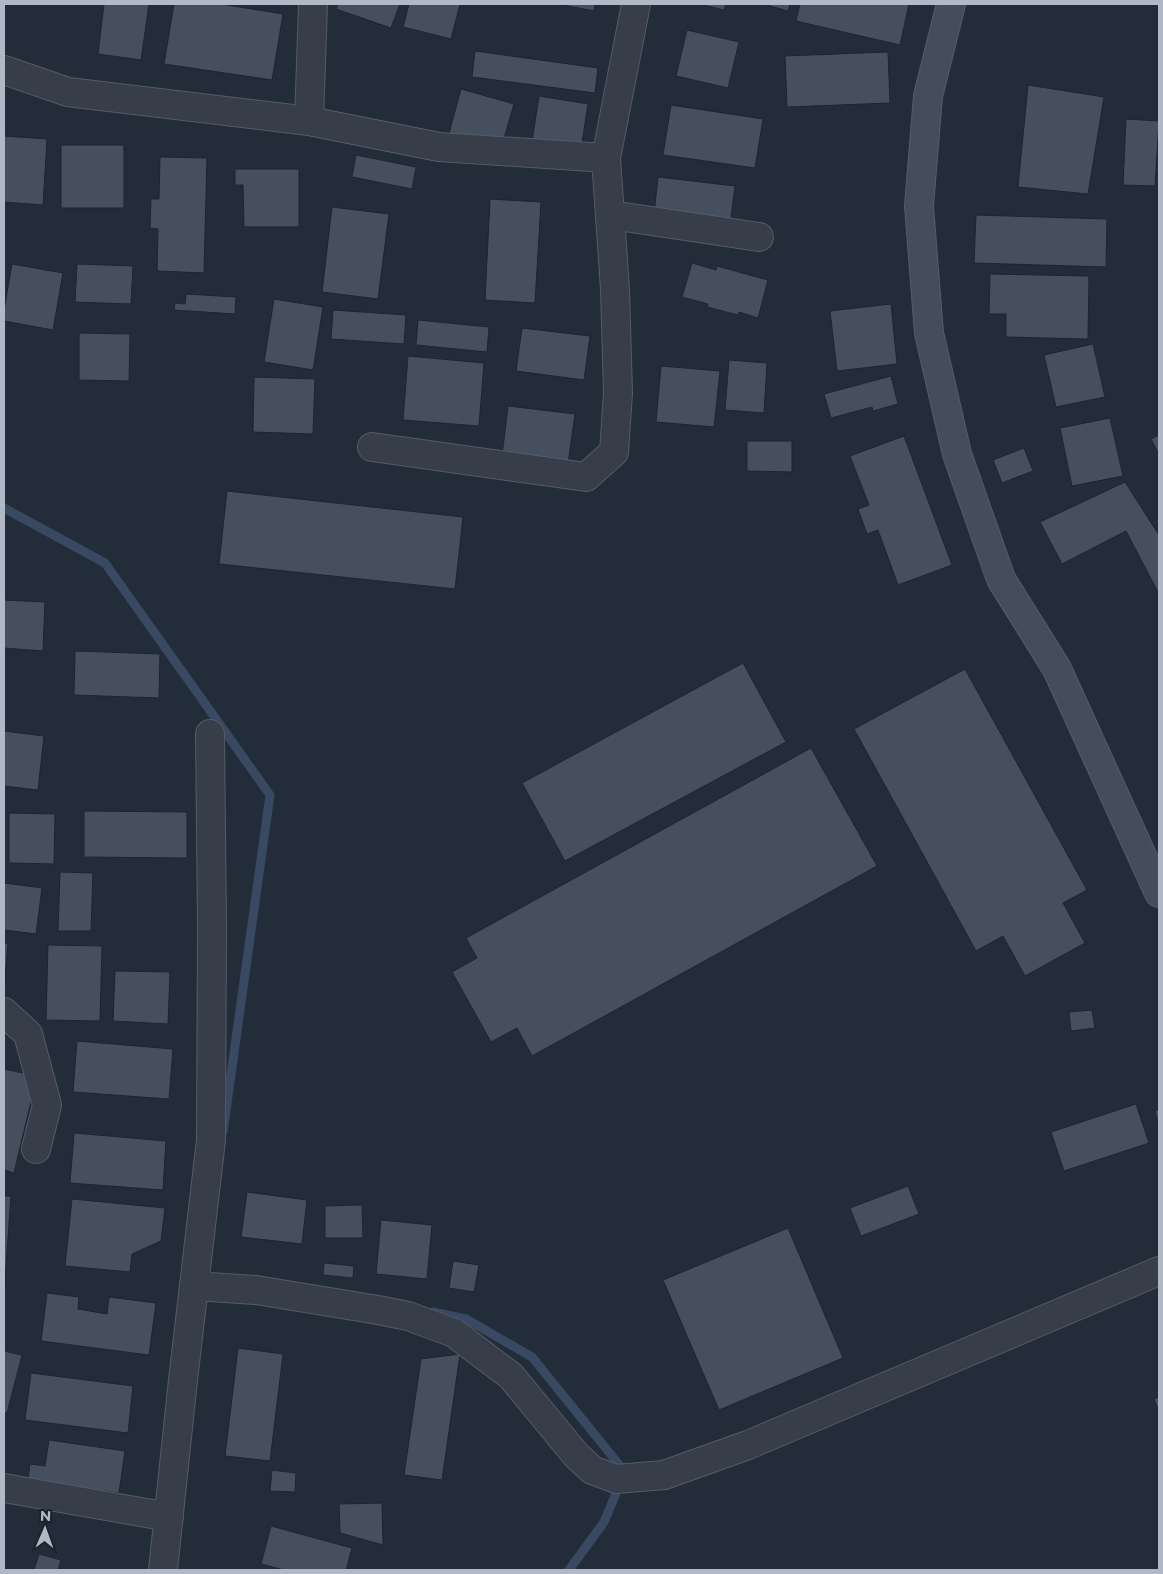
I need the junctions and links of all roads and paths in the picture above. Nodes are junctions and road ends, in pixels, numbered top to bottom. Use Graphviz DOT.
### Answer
graph roads {
  1 [pos="313,4"];
  2 [pos="636,4"];
  3 [pos="951,4"];
  4 [pos="4,70"];
  5 [pos="309,121"];
  6 [pos="606,158"];
  7 [pos="611,215"];
  8 [pos="758,236"];
  9 [pos="372,447"];
  10 [pos="210,734"];
  11 [pos="1159,893"];
  12 [pos="4,1012"];
  13 [pos="36,1149"];
  14 [pos="1159,1271"];
  15 [pos="194,1286"];
  16 [pos="4,1488"];
  17 [pos="169,1517"];
  18 [pos="163,1570"];
  1 -- 5 [label="street"];
  2 -- 6 [label="street"];
  3 -- 11 [label="main road"];
  4 -- 5 [label="street"];
  5 -- 6 [label="street"];
  6 -- 7 [label="street"];
  7 -- 8 [label="street"];
  7 -- 9 [label="street"];
  10 -- 15 [label="street"];
  12 -- 13 [label="street"];
  14 -- 15 [label="street"];
  15 -- 17 [label="street"];
  16 -- 17 [label="street"];
  17 -- 18 [label="street"];
}
